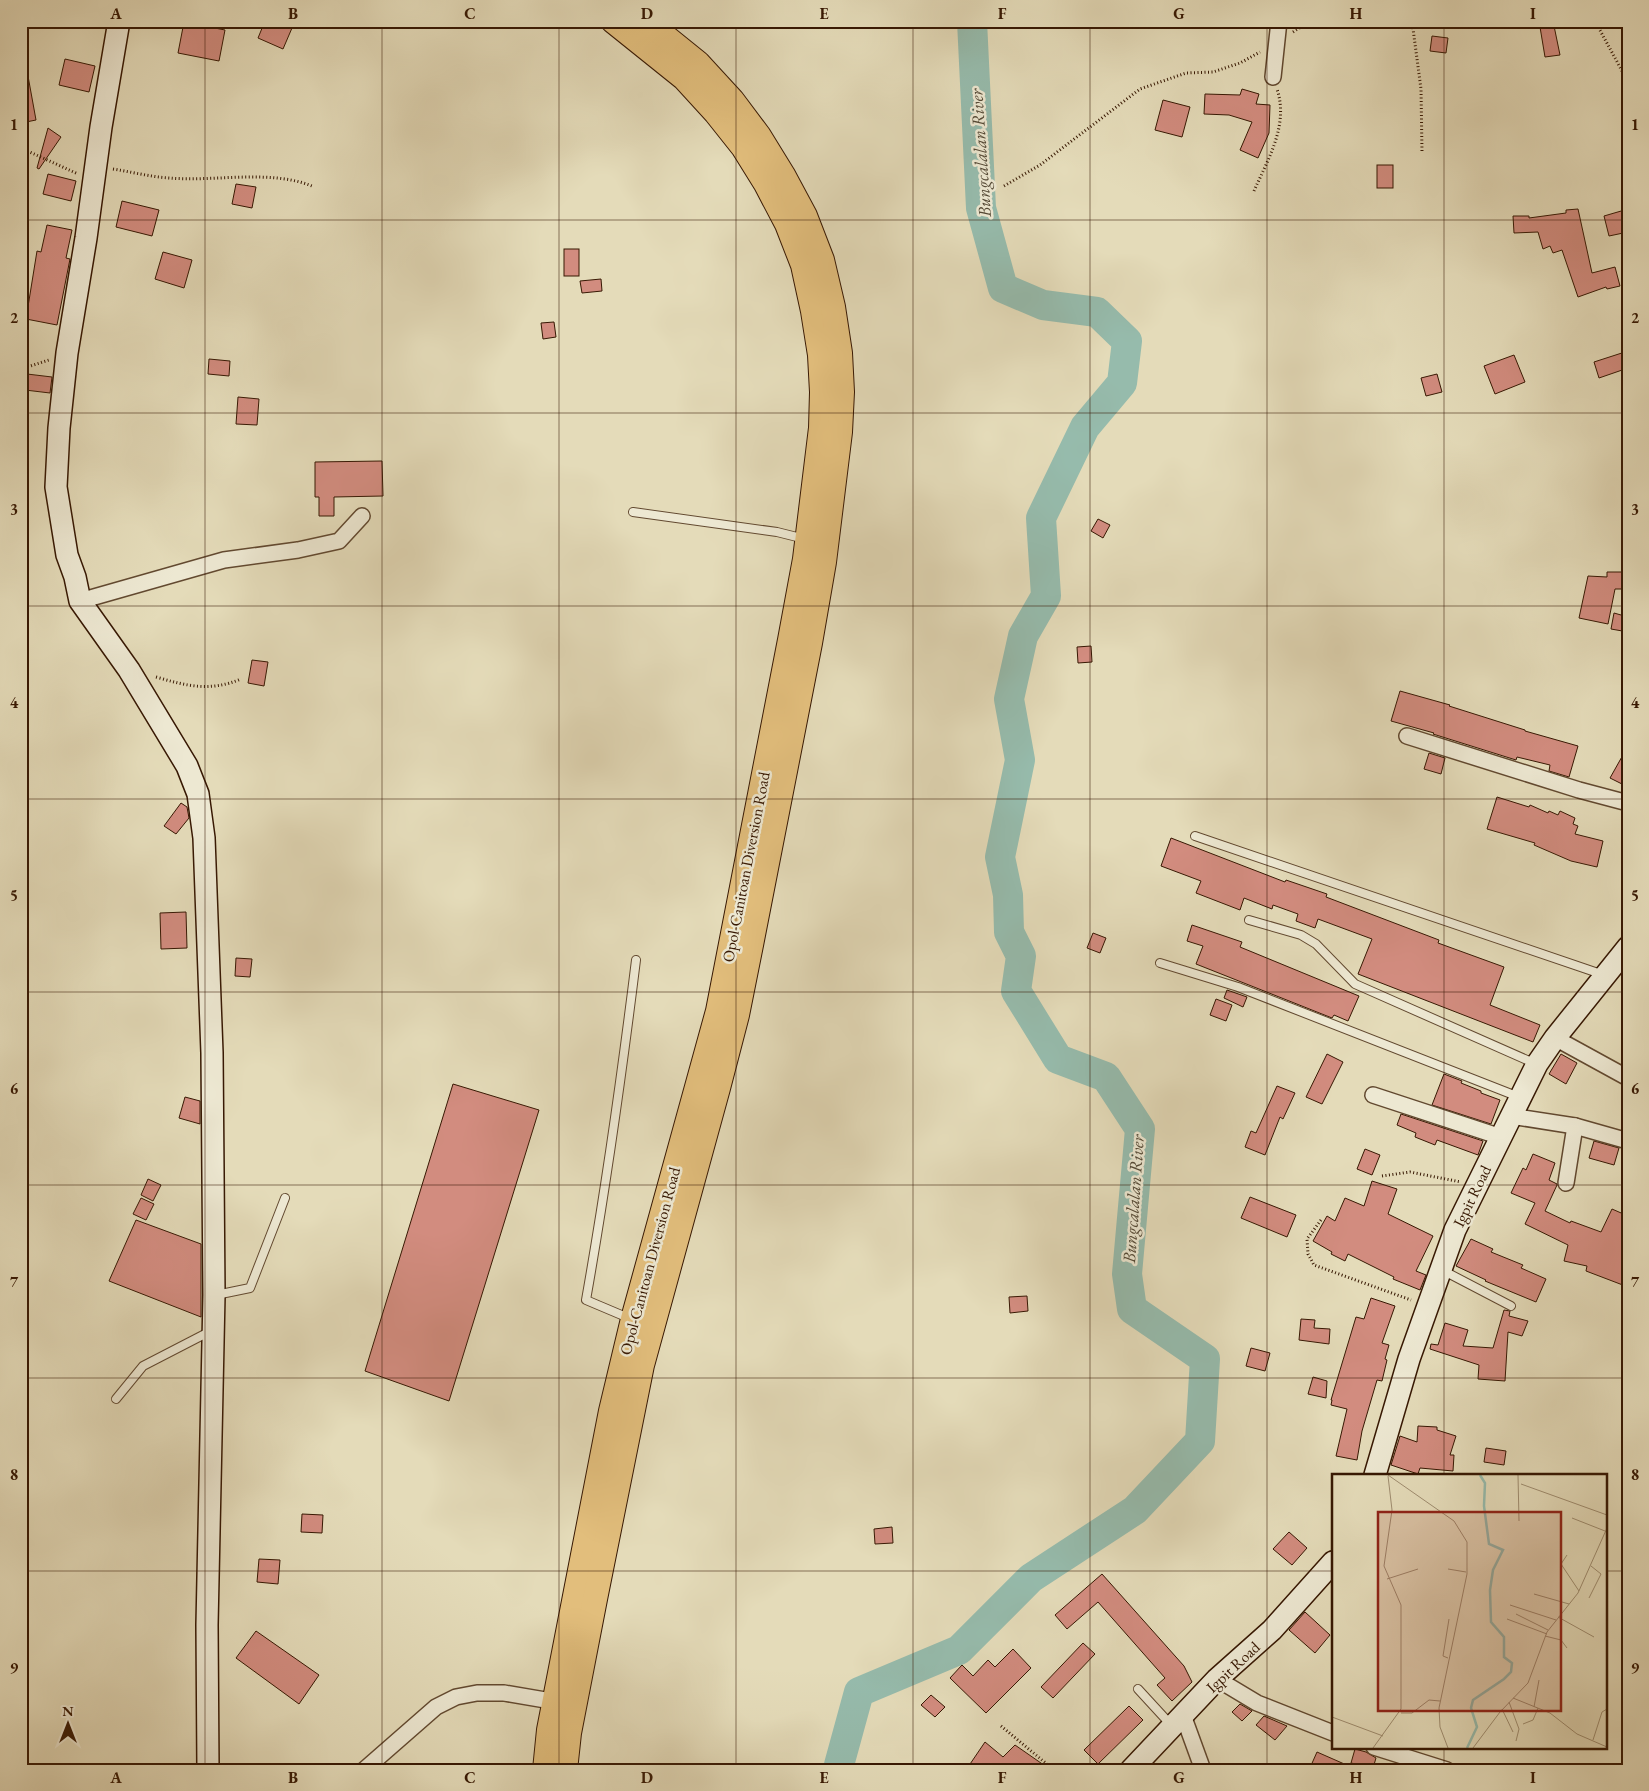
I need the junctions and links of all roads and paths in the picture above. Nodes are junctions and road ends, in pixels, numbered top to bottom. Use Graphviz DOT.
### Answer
graph roads {
  1 [pos="119,21"];
  2 [pos="613,21"];
  3 [pos="646,21"];
  4 [pos="1279,21"];
  5 [pos="1412,21"];
  6 [pos="1595,21"];
  7 [pos="1258,54"];
  8 [pos="1273,77"];
  9 [pos="1628,82"];
  10 [pos="21,148"];
  11 [pos="1422,152"];
  12 [pos="95,173"];
  13 [pos="312,186"];
  14 [pos="1004,186"];
  15 [pos="1254,191"];
  16 [pos="67,353"];
  17 [pos="21,369"];
  18 [pos="633,512"];
  19 [pos="362,516"];
  20 [pos="807,540"];
  21 [pos="80,601"];
  22 [pos="128,670"];
  23 [pos="241,679"];
  24 [pos="1407,736"];
  25 [pos="1628,803"];
  26 [pos="1195,836"];
  27 [pos="1249,920"];
  28 [pos="1627,949"];
  29 [pos="636,960"];
  30 [pos="1160,964"];
  31 [pos="1606,976"];
  32 [pos="1555,1038"];
  33 [pos="1537,1064"];
  34 [pos="1628,1078"];
  35 [pos="1373,1095"];
  36 [pos="1520,1098"];
  37 [pos="1511,1116"];
  38 [pos="1576,1126"];
  39 [pos="1501,1136"];
  40 [pos="1628,1141"];
  41 [pos="1382,1176"];
  42 [pos="1566,1183"];
  43 [pos="1477,1186"];
  44 [pos="285,1198"];
  45 [pos="1321,1220"];
  46 [pos="1440,1269"];
  47 [pos="214,1295"];
  48 [pos="1428,1306"];
  49 [pos="1511,1306"];
  50 [pos="633,1319"];
  51 [pos="214,1332"];
  52 [pos="116,1399"];
  53 [pos="1375,1474"];
  54 [pos="1332,1563"];
  55 [pos="1217,1679"];
  56 [pos="1138,1688"];
  57 [pos="565,1704"];
  58 [pos="1178,1721"];
  59 [pos="1001,1726"];
  60 [pos="1332,1732"];
  61 [pos="1380,1748"];
  62 [pos="1406,1752"];
  63 [pos="1444,1769"];
  64 [pos="208,1770"];
  65 [pos="364,1770"];
  66 [pos="545,1770"];
  67 [pos="564,1770"];
  68 [pos="1054,1770"];
  69 [pos="1131,1770"];
  70 [pos="1203,1770"];
  1 -- 12 [label="street"];
  2 -- 20 [label="main road, Opol-Canitoan Diversion Road"];
  3 -- 57 [label="main road, Opol-Canitoan Diversion Road"];
  4 -- 8 [label="street"];
  5 -- 11 [label="path"];
  6 -- 9 [label="path"];
  7 -- 14 [label="path"];
  8 -- 15 [label="path"];
  10 -- 12 [label="path"];
  12 -- 13 [label="path"];
  12 -- 16 [label="street"];
  16 -- 17 [label="path"];
  16 -- 21 [label="street"];
  18 -- 20 [label="lane"];
  19 -- 21 [label="street"];
  20 -- 50 [label="main road, Opol-Canitoan Diversion Road"];
  21 -- 22 [label="street"];
  22 -- 23 [label="path"];
  22 -- 47 [label="street"];
  24 -- 25 [label="street"];
  26 -- 31 [label="lane"];
  27 -- 33 [label="lane"];
  28 -- 31 [label="street, Igpit Road"];
  29 -- 50 [label="lane"];
  30 -- 36 [label="lane"];
  31 -- 32 [label="street, Igpit Road"];
  32 -- 33 [label="street, Igpit Road"];
  32 -- 34 [label="street"];
  33 -- 36 [label="street, Igpit Road"];
  35 -- 39 [label="street"];
  36 -- 37 [label="street, Igpit Road"];
  37 -- 38 [label="street"];
  37 -- 39 [label="street, Igpit Road"];
  38 -- 40 [label="street"];
  38 -- 42 [label="street"];
  39 -- 43 [label="street, Igpit Road"];
  41 -- 43 [label="path"];
  43 -- 46 [label="street, Igpit Road"];
  44 -- 47 [label="lane"];
  45 -- 48 [label="path"];
  46 -- 48 [label="street, Igpit Road"];
  46 -- 49 [label="lane"];
  47 -- 51 [label="street"];
  48 -- 53 [label="street, Igpit Road"];
  50 -- 57 [label="main road, Opol-Canitoan Diversion Road"];
  51 -- 52 [label="lane"];
  51 -- 64 [label="street"];
  54 -- 55 [label="street, Igpit Road"];
  55 -- 58 [label="street, Igpit Road"];
  55 -- 60 [label="street"];
  56 -- 58 [label="lane"];
  57 -- 65 [label="street"];
  57 -- 66 [label="main road, Opol-Canitoan Diversion Road"];
  57 -- 67 [label="main road, Opol-Canitoan Diversion Road"];
  58 -- 69 [label="street, Igpit Road"];
  58 -- 70 [label="street"];
  59 -- 68 [label="path"];
  61 -- 62 [label="street"];
  62 -- 63 [label="street"];
}
